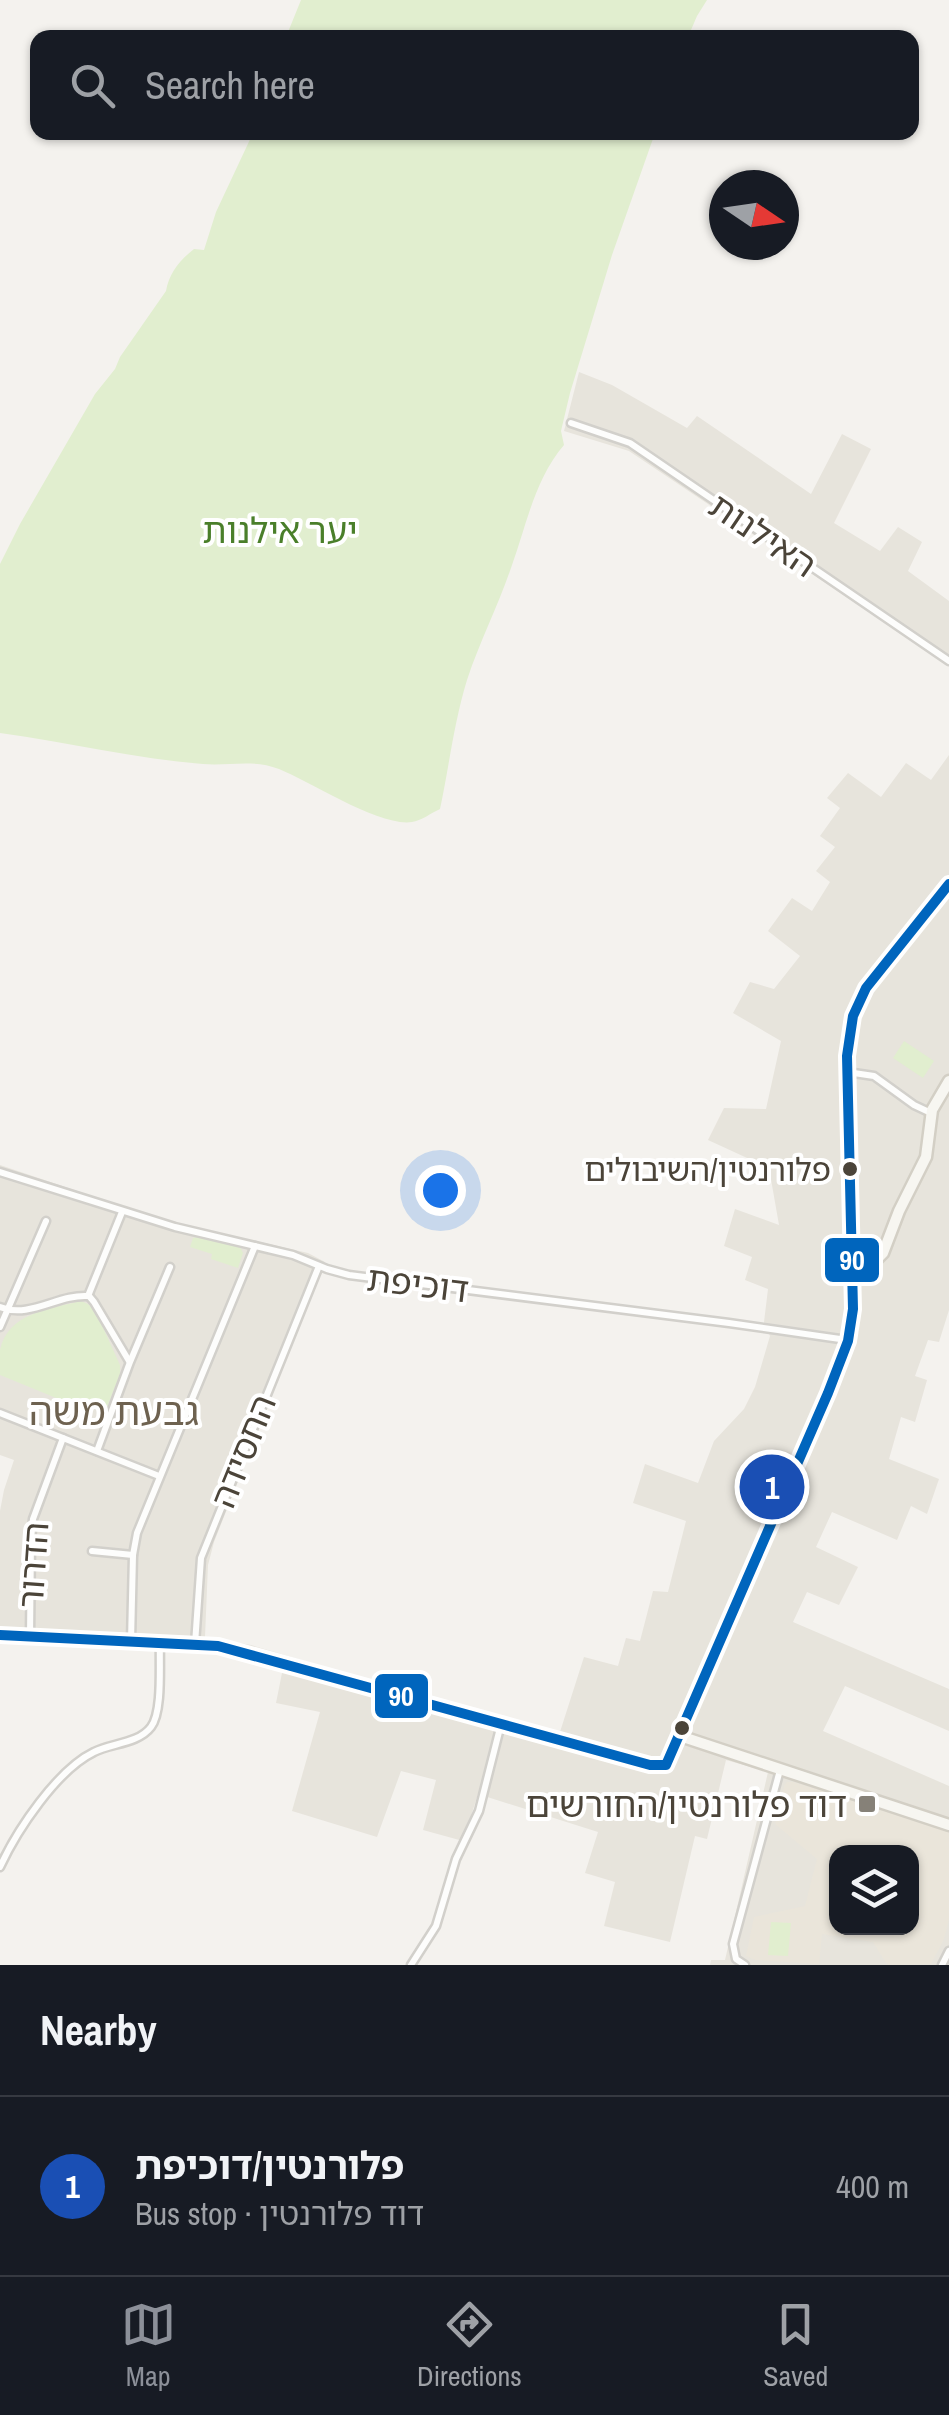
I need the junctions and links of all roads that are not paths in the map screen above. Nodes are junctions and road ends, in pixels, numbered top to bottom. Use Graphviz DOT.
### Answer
graph roads {
  1 [pos="571,423"];
  2 [pos="949,662"];
  3 [pos="949,884"];
  4 [pos="847,1072"];
  5 [pos="949,1080"];
  6 [pos="931,1112"];
  7 [pos="0,1172"];
  8 [pos="122,1212"];
  9 [pos="46,1220"];
  10 [pos="255,1246"];
  11 [pos="851,1265"];
  12 [pos="170,1266"];
  13 [pos="319,1266"];
  14 [pos="88,1296"];
  15 [pos="4,1309"];
  16 [pos="0,1327"];
  17 [pos="848,1341"];
  18 [pos="130,1362"];
  19 [pos="0,1412"];
  20 [pos="63,1438"];
  21 [pos="97,1451"];
  22 [pos="159,1476"];
  23 [pos="92,1551"];
  24 [pos="132,1555"];
  25 [pos="0,1635"];
  26 [pos="30,1636"];
  27 [pos="131,1640"];
  28 [pos="160,1642"];
  29 [pos="195,1644"];
  30 [pos="501,1724"];
  31 [pos="680,1736"];
  32 [pos="780,1770"];
  33 [pos="949,1825"];
  34 [pos="0,1866"];
  35 [pos="949,1951"];
  36 [pos="411,1965"];
  37 [pos="745,1965"];
  38 [pos="942,1965"];
  1 -- 2 [label="street, האילנות"];
  3 -- 4 [label="street"];
  4 -- 6 [label="street"];
  4 -- 11 [label="street"];
  5 -- 6 [label="street"];
  6 -- 11 [label="street"];
  7 -- 8 [label="street, דוכיפת"];
  8 -- 10 [label="street, דוכיפת"];
  8 -- 14 [label="street"];
  9 -- 15 [label="street"];
  10 -- 13 [label="street, דוכיפת"];
  10 -- 22 [label="street"];
  11 -- 17 [label="street"];
  12 -- 18 [label="street"];
  13 -- 17 [label="street, דוכיפת"];
  13 -- 29 [label="street, החסידה"];
  14 -- 15 [label="street"];
  14 -- 18 [label="street"];
  15 -- 16 [label="street"];
  17 -- 31 [label="street"];
  18 -- 21 [label="street"];
  19 -- 20 [label="street"];
  20 -- 21 [label="street"];
  20 -- 26 [label="street, הדרור"];
  21 -- 22 [label="street"];
  22 -- 24 [label="street"];
  23 -- 24 [label="street"];
  24 -- 27 [label="street"];
  25 -- 26 [label="street"];
  26 -- 27 [label="street"];
  27 -- 28 [label="street"];
  28 -- 29 [label="street"];
  28 -- 34 [label="street"];
  29 -- 30 [label="street"];
  30 -- 31 [label="street"];
  30 -- 36 [label="street"];
  31 -- 32 [label="street"];
  32 -- 33 [label="street"];
  32 -- 37 [label="street"];
  35 -- 38 [label="street"];
}
